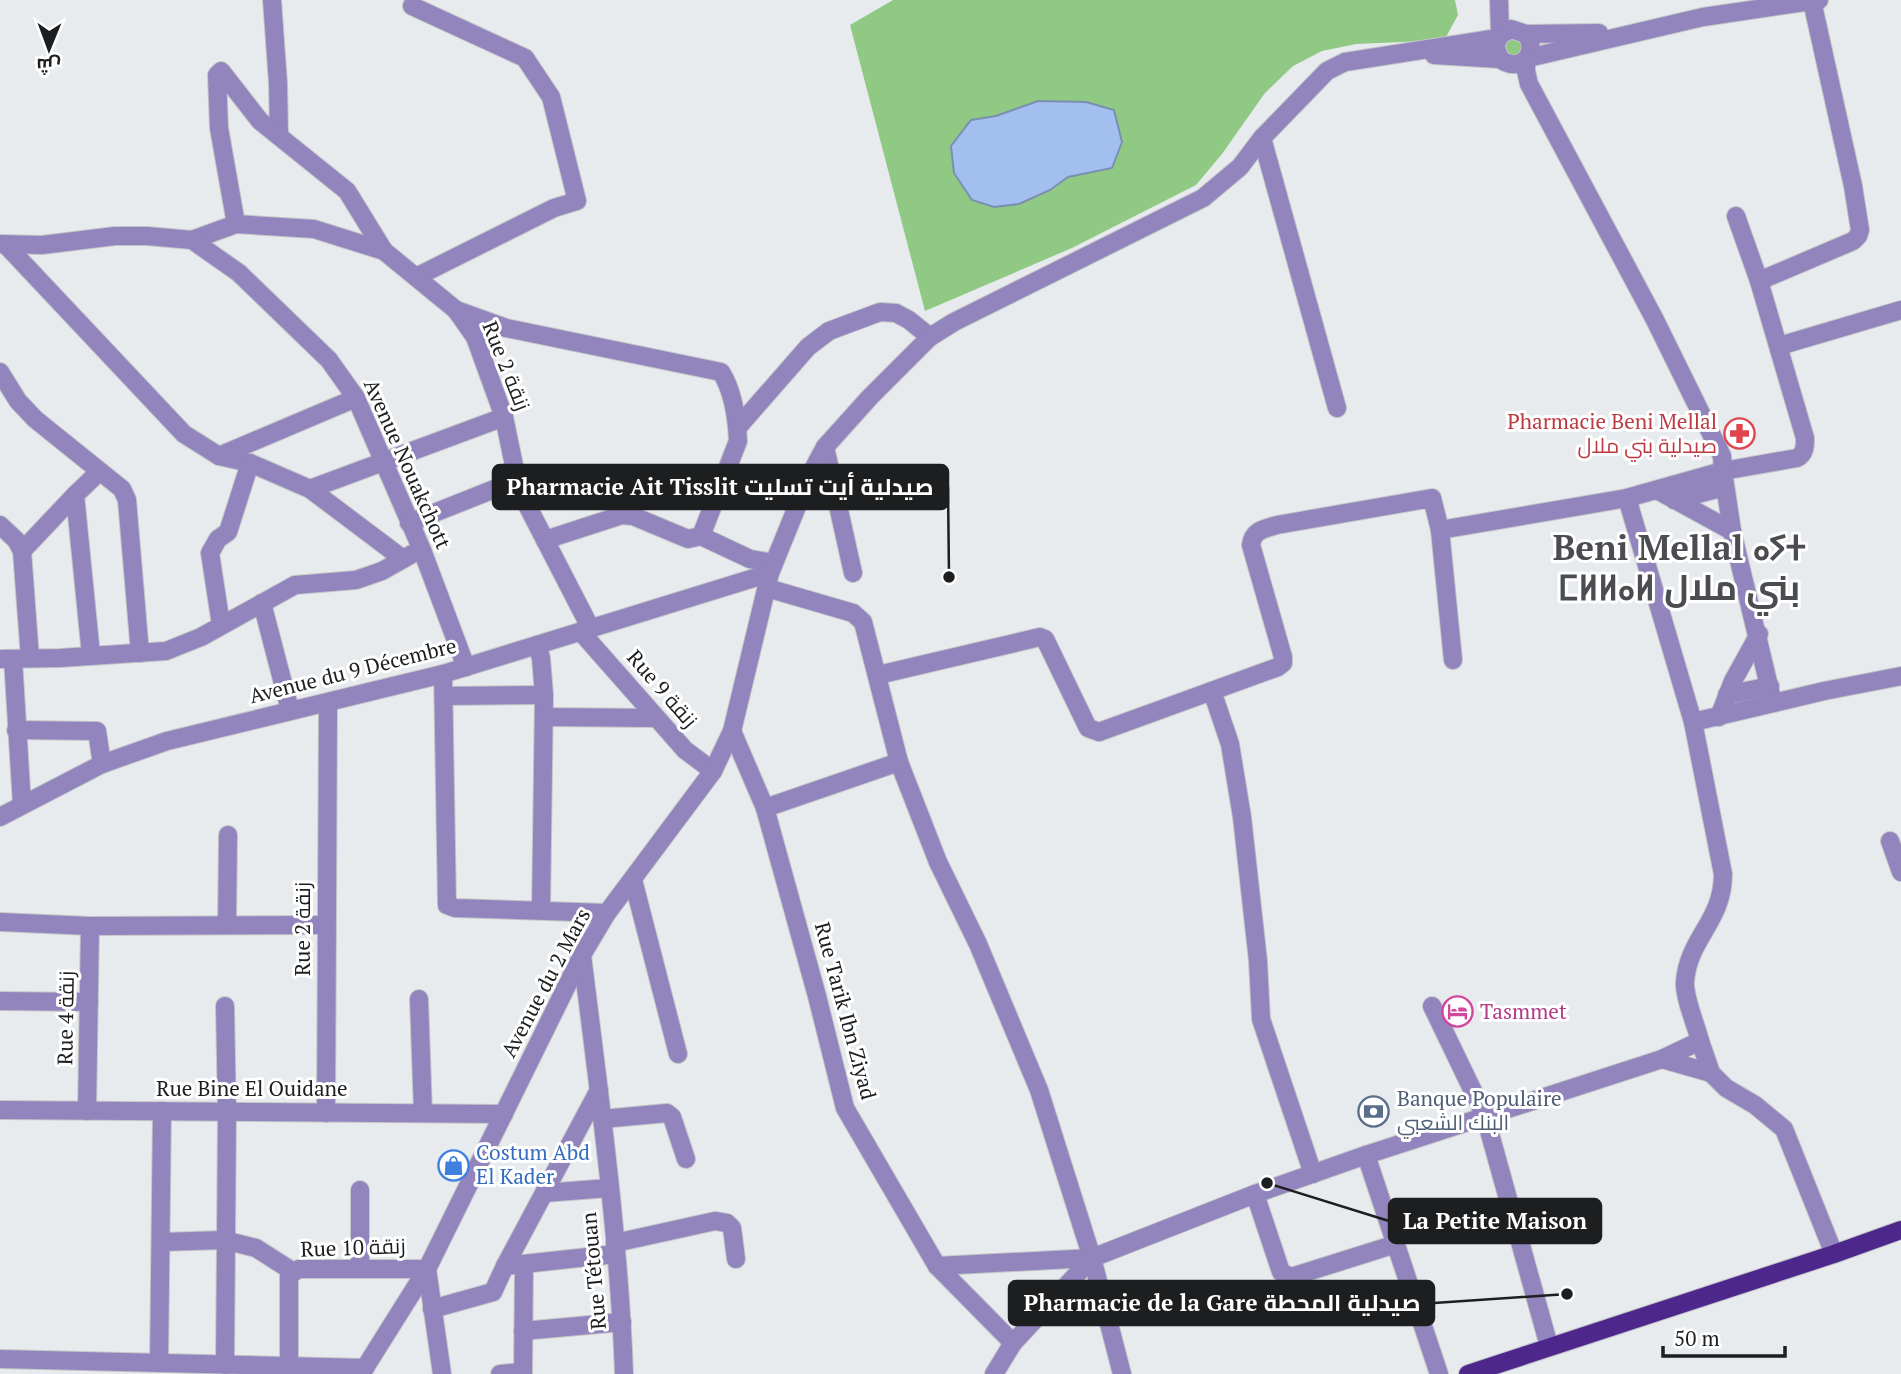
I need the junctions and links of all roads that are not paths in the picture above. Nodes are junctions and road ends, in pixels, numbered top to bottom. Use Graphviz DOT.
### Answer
graph roads {
  1 [pos="272,0"];
  2 [pos="1499,0"];
  3 [pos="1505,0"];
  4 [pos="1816,1"];
  5 [pos="412,6"];
  6 [pos="1630,33"];
  7 [pos="1510,34"];
  8 [pos="1406,52"];
  9 [pos="1516,61"];
  10 [pos="279,136"];
  11 [pos="1262,138"];
  12 [pos="1736,216"];
  13 [pos="236,224"];
  14 [pos="192,240"];
  15 [pos="3,245"];
  16 [pos="384,251"];
  17 [pos="416,277"];
  18 [pos="1759,281"];
  19 [pos="456,310"];
  20 [pos="1901,310"];
  21 [pos="930,337"];
  22 [pos="1779,346"];
  23 [pos="0,372"];
  24 [pos="356,398"];
  25 [pos="1337,408"];
  26 [pos="504,417"];
  27 [pos="738,427"];
  28 [pos="825,447"];
  29 [pos="219,456"];
  30 [pos="382,460"];
  31 [pos="250,463"];
  32 [pos="99,472"];
  33 [pos="1724,479"];
  34 [pos="517,480"];
  35 [pos="310,489"];
  36 [pos="1657,490"];
  37 [pos="75,495"];
  38 [pos="1627,498"];
  39 [pos="1674,500"];
  40 [pos="409,523"];
  41 [pos="0,525"];
  42 [pos="1440,530"];
  43 [pos="1732,531"];
  44 [pos="701,536"];
  45 [pos="545,540"];
  46 [pos="422,550"];
  47 [pos="23,551"];
  48 [pos="403,559"];
  49 [pos="853,573"];
  50 [pos="769,579"];
  51 [pos="262,603"];
  52 [pos="221,625"];
  53 [pos="586,630"];
  54 [pos="1759,634"];
  55 [pos="537,645"];
  56 [pos="140,653"];
  57 [pos="91,655"];
  58 [pos="14,658"];
  59 [pos="1453,660"];
  60 [pos="466,667"];
  61 [pos="443,674"];
  62 [pos="878,675"];
  63 [pos="1901,676"];
  64 [pos="1212,691"];
  65 [pos="1772,694"];
  66 [pos="544,695"];
  67 [pos="1727,695"];
  68 [pos="445,696"];
  69 [pos="328,703"];
  70 [pos="290,710"];
  71 [pos="544,717"];
  72 [pos="1718,717"];
  73 [pos="655,718"];
  74 [pos="1693,722"];
  75 [pos="16,730"];
  76 [pos="732,731"];
  77 [pos="899,762"];
  78 [pos="102,764"];
  79 [pos="713,771"];
  80 [pos="22,805"];
  81 [pos="765,808"];
  82 [pos="0,817"];
  83 [pos="228,835"];
  84 [pos="1890,841"];
  85 [pos="1901,872"];
  86 [pos="633,880"];
  87 [pos="541,909"];
  88 [pos="607,913"];
  89 [pos="0,922"];
  90 [pos="227,925"];
  91 [pos="326,925"];
  92 [pos="90,926"];
  93 [pos="582,955"];
  94 [pos="419,999"];
  95 [pos="0,1001"];
  96 [pos="89,1002"];
  97 [pos="225,1006"];
  98 [pos="1432,1006"];
  99 [pos="1700,1041"];
  100 [pos="678,1054"];
  101 [pos="1662,1059"];
  102 [pos="1711,1073"];
  103 [pos="599,1090"];
  104 [pos="0,1110"];
  105 [pos="87,1111"];
  106 [pos="162,1111"];
  107 [pos="227,1112"];
  108 [pos="326,1112"];
  109 [pos="423,1113"];
  110 [pos="503,1114"];
  111 [pos="1485,1116"];
  112 [pos="602,1119"];
  113 [pos="1366,1155"];
  114 [pos="686,1159"];
  115 [pos="1313,1174"];
  116 [pos="609,1188"];
  117 [pos="360,1190"];
  118 [pos="544,1193"];
  119 [pos="1255,1194"];
  120 [pos="1901,1230"];
  121 [pos="224,1240"];
  122 [pos="161,1242"];
  123 [pos="1396,1244"];
  124 [pos="615,1249"];
  125 [pos="1834,1254"];
  126 [pos="1092,1258"];
  127 [pos="736,1259"];
  128 [pos="524,1264"];
  129 [pos="505,1266"];
  130 [pos="937,1266"];
  131 [pos="360,1269"];
  132 [pos="426,1269"];
  133 [pos="292,1271"];
  134 [pos="432,1309"];
  135 [pos="622,1322"];
  136 [pos="523,1331"];
  137 [pos="1549,1346"];
  138 [pos="0,1359"];
  139 [pos="1004,1359"];
  140 [pos="159,1363"];
  141 [pos="225,1365"];
  142 [pos="289,1366"];
  143 [pos="50,1367"];
  144 [pos="73,1368"];
  145 [pos="363,1371"];
  146 [pos="522,1373"];
  147 [pos="442,1374"];
  148 [pos="500,1374"];
  149 [pos="624,1374"];
  150 [pos="980,1374"];
  151 [pos="1122,1374"];
  152 [pos="1439,1374"];
  153 [pos="1468,1374"];
  1 -- 10 [label="street"];
  2 -- 7 [label="street"];
  3 -- 7 [label="street"];
  4 -- 6 [label="street"];
  4 -- 18 [label="street"];
  5 -- 17 [label="street"];
  6 -- 7 [label="street"];
  6 -- 9 [label="street"];
  7 -- 8 [label="street"];
  7 -- 9 [label="street"];
  7 -- 9 [label="street"];
  8 -- 9 [label="street"];
  8 -- 11 [label="street, Avenue du 2 Mars"];
  9 -- 33 [label="street"];
  10 -- 13 [label="street"];
  10 -- 16 [label="street"];
  11 -- 21 [label="street, Avenue du 2 Mars"];
  11 -- 25 [label="street"];
  12 -- 18 [label="street"];
  13 -- 14 [label="street, Rue 2 زنقة"];
  13 -- 16 [label="street, Rue 2 زنقة"];
  14 -- 15 [label="street, Avenue Nouakchott"];
  14 -- 24 [label="street, Avenue Nouakchott"];
  15 -- 29 [label="street"];
  16 -- 17 [label="street, Rue 2 زنقة"];
  17 -- 19 [label="street, Rue 2 زنقة"];
  18 -- 22 [label="street"];
  19 -- 26 [label="street, Rue 2 زنقة"];
  19 -- 27 [label="street"];
  20 -- 22 [label="street"];
  21 -- 27 [label="street"];
  21 -- 28 [label="street, Avenue du 2 Mars"];
  22 -- 33 [label="street"];
  23 -- 32 [label="street"];
  24 -- 29 [label="street"];
  24 -- 30 [label="street, Avenue Nouakchott"];
  26 -- 30 [label="street"];
  26 -- 34 [label="street, Rue 2 زنقة"];
  27 -- 44 [label="street"];
  28 -- 49 [label="street"];
  28 -- 50 [label="street, Avenue du 2 Mars"];
  29 -- 31 [label="street"];
  30 -- 35 [label="street"];
  30 -- 40 [label="street, Avenue Nouakchott"];
  31 -- 35 [label="street"];
  31 -- 52 [label="street"];
  32 -- 37 [label="street"];
  32 -- 56 [label="street"];
  33 -- 36 [label="street"];
  33 -- 39 [label="street"];
  33 -- 43 [label="street"];
  34 -- 40 [label="street"];
  34 -- 45 [label="street, Rue 2 زنقة"];
  35 -- 48 [label="street"];
  36 -- 38 [label="street"];
  36 -- 39 [label="street"];
  37 -- 47 [label="street"];
  37 -- 57 [label="street"];
  38 -- 42 [label="street"];
  38 -- 74 [label="street"];
  39 -- 43 [label="street"];
  40 -- 46 [label="street, Avenue Nouakchott"];
  41 -- 47 [label="street"];
  42 -- 59 [label="street"];
  42 -- 64 [label="street"];
  43 -- 54 [label="street"];
  44 -- 45 [label="street"];
  44 -- 50 [label="street"];
  45 -- 53 [label="street, Rue 2 زنقة"];
  46 -- 48 [label="street"];
  46 -- 60 [label="street, Avenue Nouakchott"];
  47 -- 58 [label="street"];
  48 -- 51 [label="street"];
  50 -- 53 [label="street, Avenue du 9 Décembre"];
  50 -- 62 [label="street"];
  50 -- 76 [label="street, Avenue du 2 Mars"];
  51 -- 52 [label="street"];
  51 -- 70 [label="street"];
  52 -- 56 [label="street"];
  53 -- 55 [label="street, Avenue du 9 Décembre"];
  53 -- 73 [label="street, Rue 9 زنقة"];
  54 -- 65 [label="street"];
  54 -- 67 [label="street"];
  55 -- 60 [label="street, Avenue du 9 Décembre"];
  55 -- 66 [label="street"];
  56 -- 57 [label="street"];
  57 -- 58 [label="street"];
  58 -- 75 [label="street"];
  60 -- 61 [label="street, Avenue du 9 Décembre"];
  61 -- 68 [label="street"];
  61 -- 69 [label="street, Avenue du 9 Décembre"];
  62 -- 64 [label="street"];
  62 -- 77 [label="street"];
  63 -- 65 [label="street"];
  64 -- 115 [label="street"];
  65 -- 67 [label="street"];
  65 -- 72 [label="street"];
  66 -- 68 [label="street"];
  66 -- 71 [label="street"];
  67 -- 72 [label="street"];
  68 -- 87 [label="street"];
  69 -- 70 [label="street, Avenue du 9 Décembre"];
  69 -- 91 [label="street, Rue 2 زنقة"];
  70 -- 78 [label="street, Avenue du 9 Décembre"];
  71 -- 73 [label="street"];
  71 -- 87 [label="street"];
  72 -- 74 [label="street"];
  73 -- 79 [label="street, Rue 9 زنقة"];
  74 -- 99 [label="street"];
  75 -- 78 [label="street"];
  75 -- 80 [label="street"];
  76 -- 79 [label="street, Avenue du 2 Mars"];
  76 -- 81 [label="street, Rue Tarik Ibn Ziyad"];
  77 -- 81 [label="street"];
  77 -- 126 [label="street"];
  78 -- 80 [label="street, Avenue du 9 Décembre"];
  79 -- 86 [label="street, Avenue du 2 Mars"];
  80 -- 82 [label="street, Avenue du 9 Décembre"];
  81 -- 130 [label="street, Rue Tarik Ibn Ziyad"];
  83 -- 90 [label="street"];
  84 -- 85 [label="street"];
  86 -- 88 [label="street, Avenue du 2 Mars"];
  86 -- 100 [label="street"];
  87 -- 88 [label="street"];
  88 -- 93 [label="street, Avenue du 2 Mars"];
  89 -- 92 [label="street"];
  90 -- 91 [label="street"];
  90 -- 92 [label="street"];
  91 -- 108 [label="street, Rue 2 زنقة"];
  92 -- 96 [label="street, Rue 4 زنقة"];
  93 -- 103 [label="street, Rue Tétouan"];
  93 -- 110 [label="street, Avenue du 2 Mars"];
  94 -- 109 [label="street"];
  95 -- 96 [label="street"];
  96 -- 105 [label="street, Rue 4 زنقة"];
  97 -- 107 [label="street"];
  98 -- 111 [label="street"];
  99 -- 101 [label="street"];
  99 -- 102 [label="street"];
  101 -- 102 [label="street"];
  101 -- 111 [label="street"];
  102 -- 125 [label="street"];
  103 -- 112 [label="street, Rue Tétouan"];
  103 -- 118 [label="street"];
  104 -- 105 [label="street, Rue Bine El Ouidane"];
  105 -- 106 [label="street, Rue Bine El Ouidane"];
  106 -- 107 [label="street, Rue Bine El Ouidane"];
  106 -- 122 [label="street"];
  107 -- 108 [label="street, Rue Bine El Ouidane"];
  107 -- 121 [label="street"];
  108 -- 109 [label="street, Rue Bine El Ouidane"];
  109 -- 110 [label="street, Rue Bine El Ouidane"];
  110 -- 132 [label="street, Avenue du 2 Mars"];
  111 -- 113 [label="street"];
  111 -- 137 [label="street"];
  112 -- 114 [label="street"];
  112 -- 116 [label="street, Rue Tétouan"];
  113 -- 115 [label="street"];
  113 -- 123 [label="street"];
  115 -- 119 [label="street"];
  116 -- 118 [label="street"];
  116 -- 124 [label="street, Rue Tétouan"];
  117 -- 131 [label="street"];
  118 -- 129 [label="street"];
  119 -- 123 [label="street"];
  119 -- 126 [label="street"];
  120 -- 125 [label="main road"];
  121 -- 122 [label="street"];
  121 -- 133 [label="street"];
  121 -- 141 [label="street"];
  122 -- 140 [label="street"];
  123 -- 152 [label="street"];
  124 -- 127 [label="street"];
  124 -- 128 [label="street"];
  124 -- 135 [label="street, Rue Tétouan"];
  125 -- 137 [label="main road"];
  126 -- 130 [label="street"];
  126 -- 139 [label="street"];
  126 -- 151 [label="street"];
  128 -- 129 [label="street"];
  128 -- 136 [label="street"];
  129 -- 134 [label="street"];
  130 -- 139 [label="street, Rue Tarik Ibn Ziyad"];
  131 -- 132 [label="street, Rue 10 زنقة"];
  131 -- 133 [label="street, Rue 10 زنقة"];
  132 -- 134 [label="street"];
  132 -- 145 [label="street, Avenue du 2 Mars"];
  133 -- 142 [label="street, Rue 10 زنقة"];
  134 -- 147 [label="street"];
  135 -- 136 [label="street"];
  135 -- 149 [label="street, Rue Tétouan"];
  136 -- 146 [label="street"];
  137 -- 153 [label="main road"];
  138 -- 143 [label="street"];
  139 -- 150 [label="street"];
  140 -- 141 [label="street"];
  140 -- 144 [label="street"];
  141 -- 142 [label="street"];
  142 -- 145 [label="street"];
  143 -- 144 [label="street"];
  146 -- 148 [label="street"];
}
